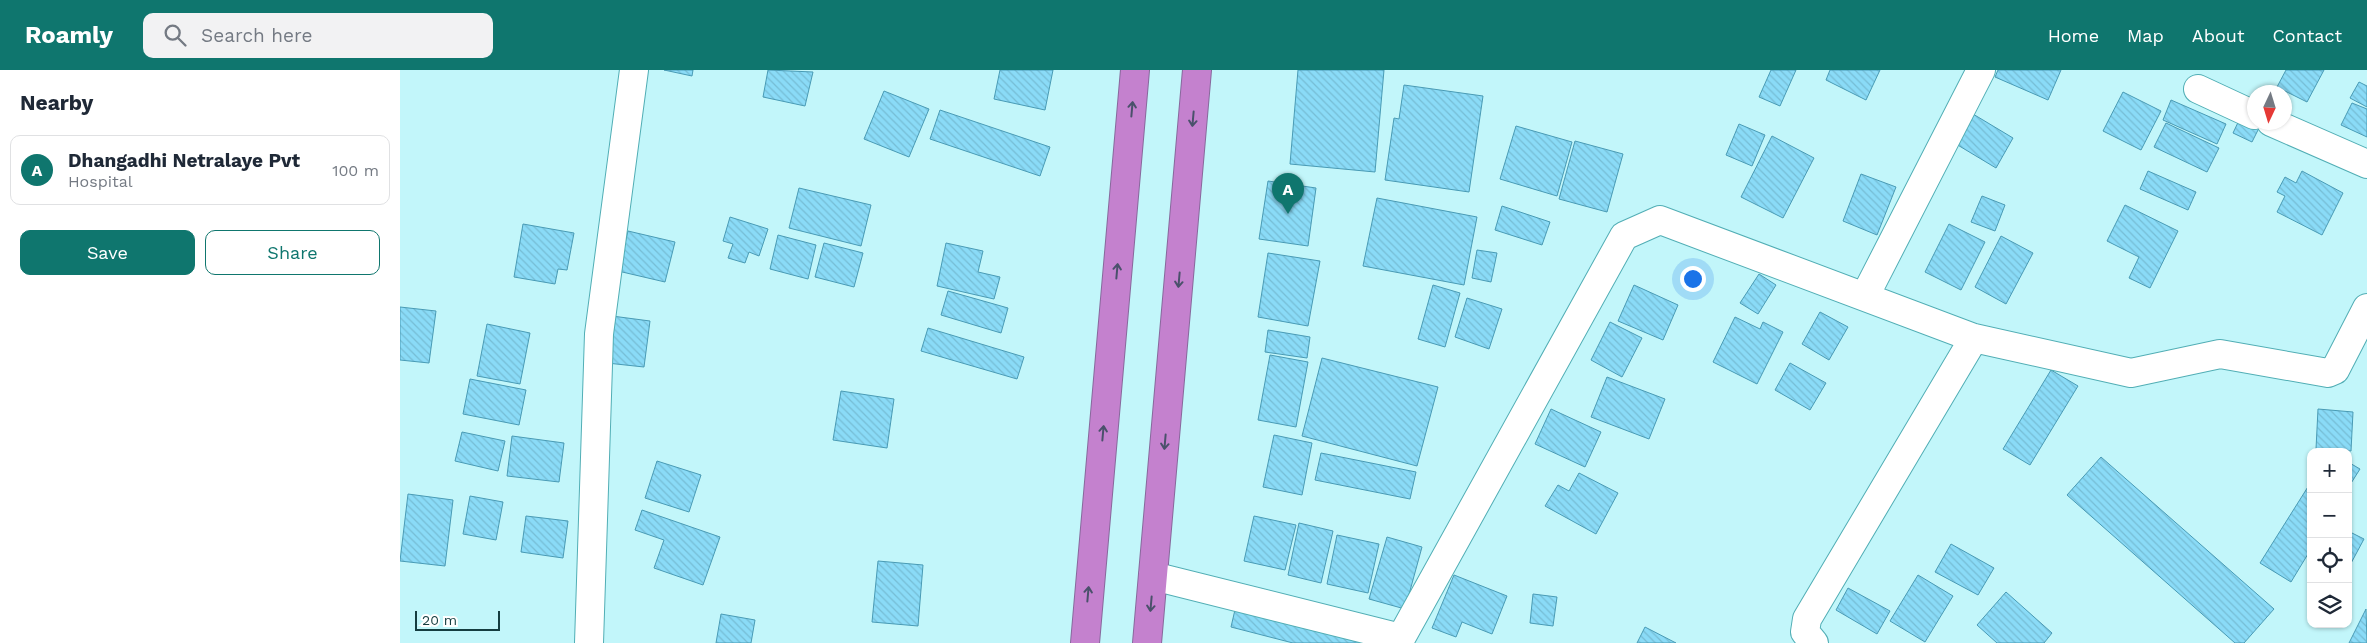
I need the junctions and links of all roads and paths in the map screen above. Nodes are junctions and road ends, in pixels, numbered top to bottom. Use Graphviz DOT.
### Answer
graph roads {
  1 [pos="634,70"];
  2 [pos="1135,70"];
  3 [pos="1197,70"];
  4 [pos="1981,70"];
  5 [pos="2198,89"];
  6 [pos="2247,112"];
  7 [pos="2289,130"];
  8 [pos="2367,164"];
  9 [pos="1865,296"];
  10 [pos="2367,308"];
  11 [pos="1974,338"];
  12 [pos="1153,576"];
  13 [pos="1408,641"];
  14 [pos="589,643"];
  15 [pos="1084,643"];
  16 [pos="1147,643"];
  17 [pos="1814,643"];
  1 -- 14 [label="street"];
  15 -- 2 [label="highway, one-way"];
  3 -- 12 [label="highway, one-way"];
  4 -- 9 [label="street"];
  5 -- 6 [label="street"];
  7 -- 8 [label="street"];
  9 -- 11 [label="street"];
  9 -- 13 [label="street"];
  10 -- 11 [label="street"];
  11 -- 17 [label="street"];
  12 -- 13 [label="street"];
  12 -- 16 [label="highway, one-way"];
}
